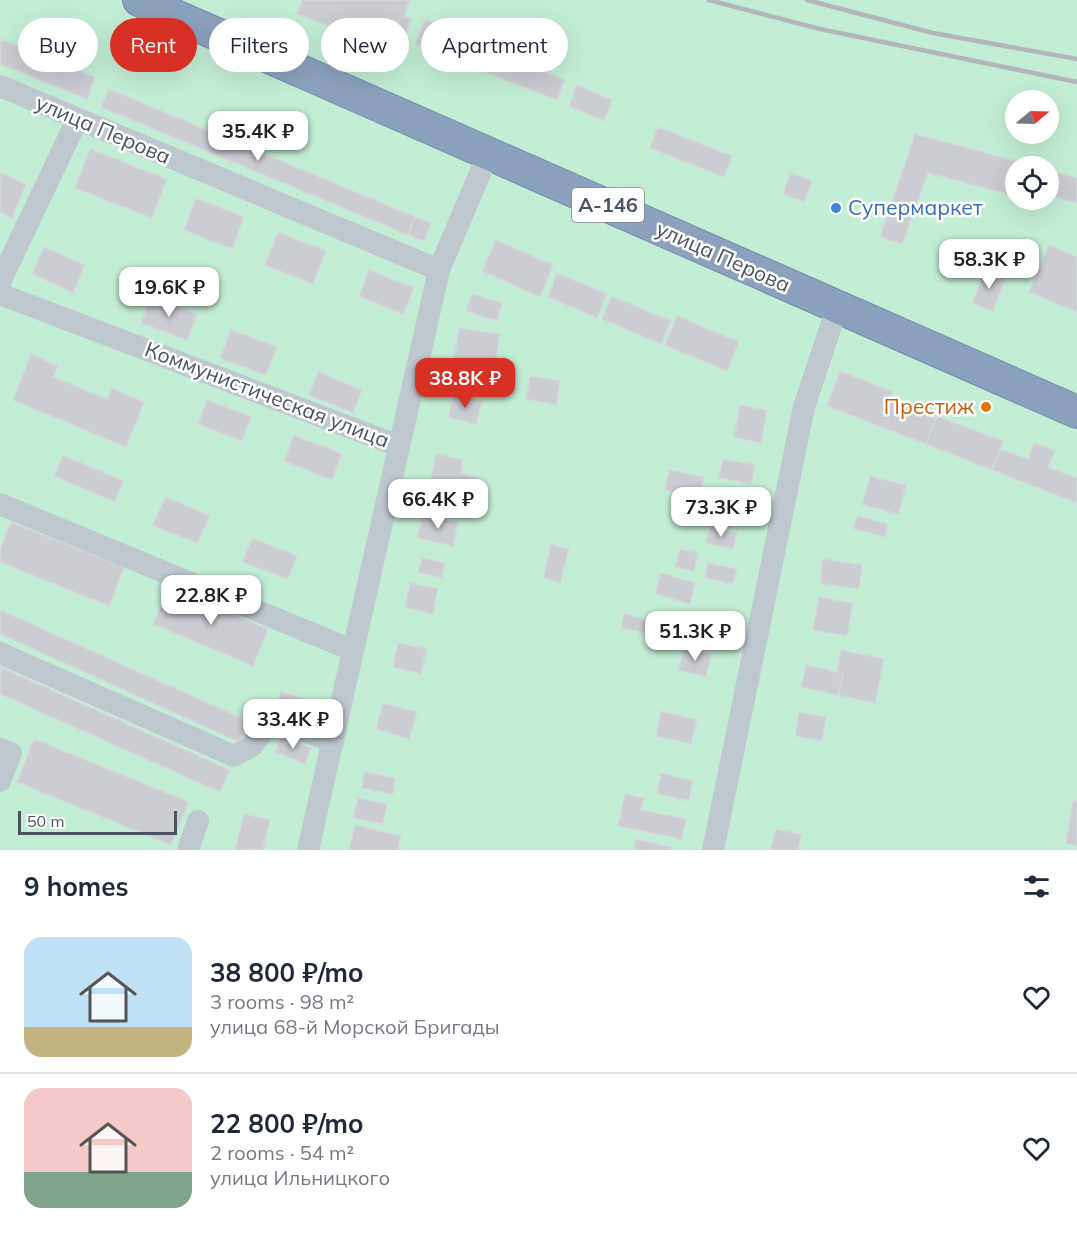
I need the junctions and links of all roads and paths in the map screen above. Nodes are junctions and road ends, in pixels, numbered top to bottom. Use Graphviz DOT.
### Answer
graph roads {
  1 [pos="139,0"];
  2 [pos="0,86"];
  3 [pos="77,120"];
  4 [pos="489,152"];
  5 [pos="439,270"];
  6 [pos="0,282"];
  7 [pos="0,294"];
  8 [pos="837,308"];
  9 [pos="1077,412"];
  10 [pos="399,446"];
  11 [pos="0,504"];
  12 [pos="352,650"];
  13 [pos="0,653"];
  14 [pos="333,742"];
  15 [pos="0,749"];
  16 [pos="0,781"];
  17 [pos="198,821"];
  18 [pos="188,850"];
  19 [pos="308,850"];
  20 [pos="713,850"];
  1 -- 4 [label="highway, улица Перова / А-146"];
  2 -- 3 [label="street, улица Перова"];
  3 -- 5 [label="street, улица Перова"];
  3 -- 6 [label="street"];
  4 -- 5 [label="street"];
  4 -- 8 [label="highway, улица Перова / А-146"];
  5 -- 10 [label="street"];
  7 -- 10 [label="street, Коммунистическая улица"];
  8 -- 9 [label="highway, улица Перова / А-146"];
  8 -- 20 [label="street"];
  10 -- 12 [label="street"];
  11 -- 12 [label="street"];
  12 -- 14 [label="street"];
  13 -- 14 [label="street"];
  14 -- 19 [label="street"];
  15 -- 16 [label="street"];
  17 -- 18 [label="street"];
}
